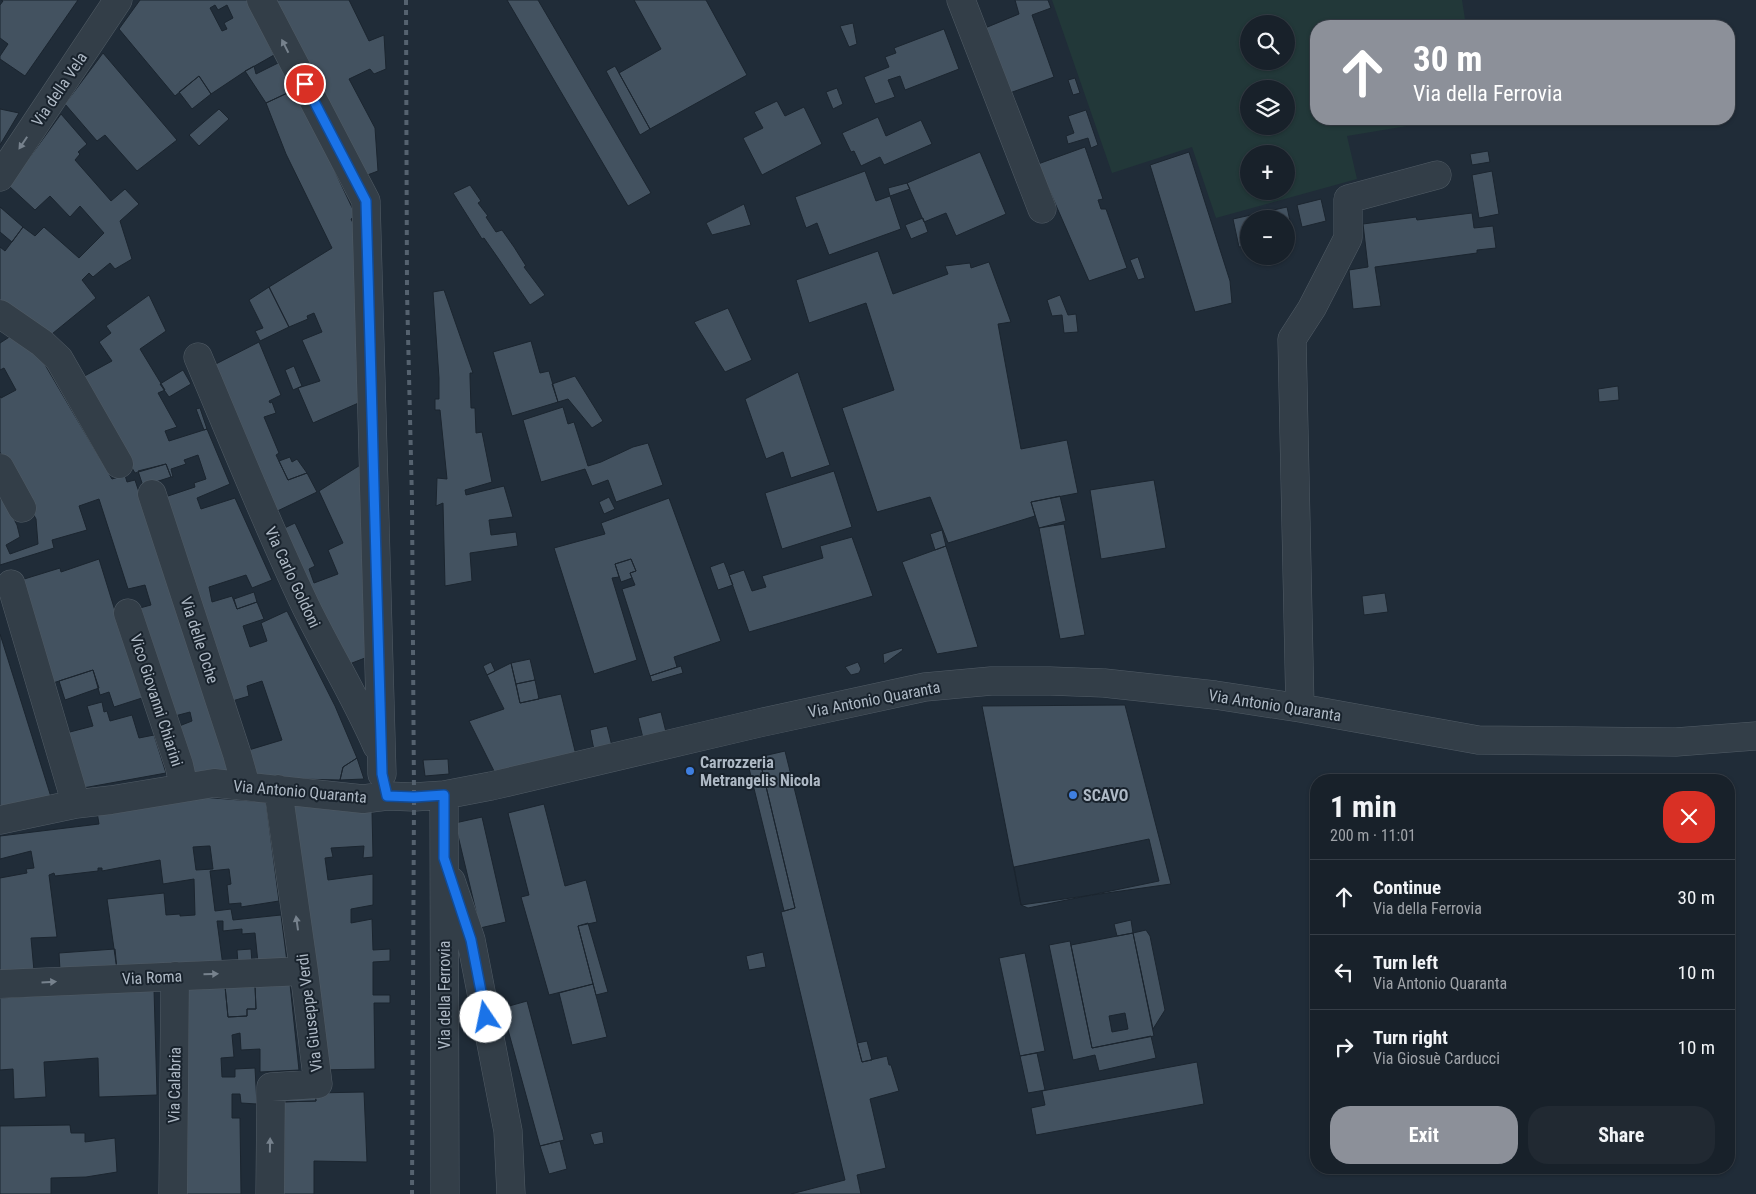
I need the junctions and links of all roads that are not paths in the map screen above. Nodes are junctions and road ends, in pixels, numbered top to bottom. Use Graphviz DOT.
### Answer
graph roads {
  1 [pos="118,0"];
  2 [pos="261,0"];
  3 [pos="961,0"];
  4 [pos="1437,175"];
  5 [pos="0,177"];
  6 [pos="1042,209"];
  7 [pos="0,314"];
  8 [pos="198,357"];
  9 [pos="119,464"];
  10 [pos="0,468"];
  11 [pos="152,494"];
  12 [pos="22,508"];
  13 [pos="11,584"];
  14 [pos="128,613"];
  15 [pos="1300,708"];
  16 [pos="1756,736"];
  17 [pos="384,785"];
  18 [pos="246,786"];
  19 [pos="184,787"];
  20 [pos="278,789"];
  21 [pos="444,795"];
  22 [pos="76,804"];
  23 [pos="0,820"];
  24 [pos="444,858"];
  25 [pos="304,971"];
  26 [pos="175,976"];
  27 [pos="0,984"];
  28 [pos="172,1194"];
  29 [pos="270,1194"];
  30 [pos="445,1194"];
  31 [pos="511,1194"];
  1 -- 5 [label="street, Via della Vela, one-way"];
  17 -- 2 [label="street, one-way"];
  3 -- 6 [label="street"];
  4 -- 15 [label="street"];
  7 -- 9 [label="street"];
  8 -- 17 [label="street, Via Carlo Goldoni"];
  10 -- 12 [label="street"];
  11 -- 18 [label="street, Via delle Oche"];
  13 -- 22 [label="street"];
  14 -- 19 [label="street, Vico Giovanni Chiarini"];
  15 -- 16 [label="street, Via Antonio Quaranta"];
  15 -- 21 [label="street, Via Antonio Quaranta"];
  17 -- 20 [label="street, Via Antonio Quaranta"];
  17 -- 21 [label="street, Via Antonio Quaranta"];
  18 -- 19 [label="street, Via Antonio Quaranta"];
  18 -- 20 [label="street, Via Antonio Quaranta"];
  19 -- 22 [label="street, Via Antonio Quaranta"];
  25 -- 20 [label="street, Via Giuseppe Verdi, one-way"];
  21 -- 24 [label="street, Via della Ferrovia"];
  22 -- 23 [label="street, Via Antonio Quaranta"];
  24 -- 30 [label="street, Via della Ferrovia"];
  24 -- 31 [label="street"];
  26 -- 25 [label="street, Via Roma, one-way"];
  29 -- 25 [label="street, Via Giuseppe Verdi, one-way"];
  27 -- 26 [label="street, Via Roma, one-way"];
  26 -- 28 [label="street, Via Calabria"];
}
